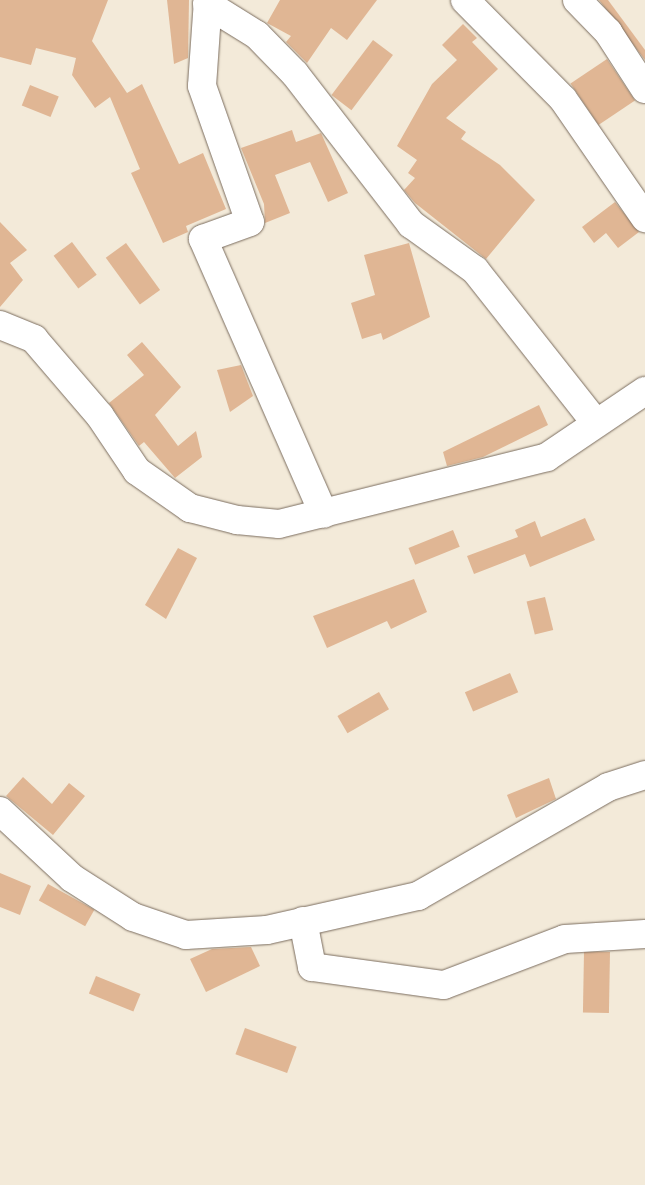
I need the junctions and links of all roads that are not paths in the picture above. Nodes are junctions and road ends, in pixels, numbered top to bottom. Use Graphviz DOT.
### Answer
graph roads {
  1 [pos="465,0"];
  2 [pos="577,0"];
  3 [pos="208,2"];
  4 [pos="645,89"];
  5 [pos="645,218"];
  6 [pos="0,325"];
  7 [pos="645,391"];
  8 [pos="596,423"];
  9 [pos="324,514"];
  10 [pos="645,774"];
  11 [pos="0,811"];
  12 [pos="303,921"];
  13 [pos="645,934"];
  1 -- 5 [label="street"];
  2 -- 4 [label="street"];
  3 -- 8 [label="street"];
  3 -- 9 [label="street"];
  6 -- 9 [label="street"];
  7 -- 8 [label="street"];
  8 -- 9 [label="street"];
  10 -- 12 [label="street"];
  11 -- 12 [label="street"];
  12 -- 13 [label="street"];
}
